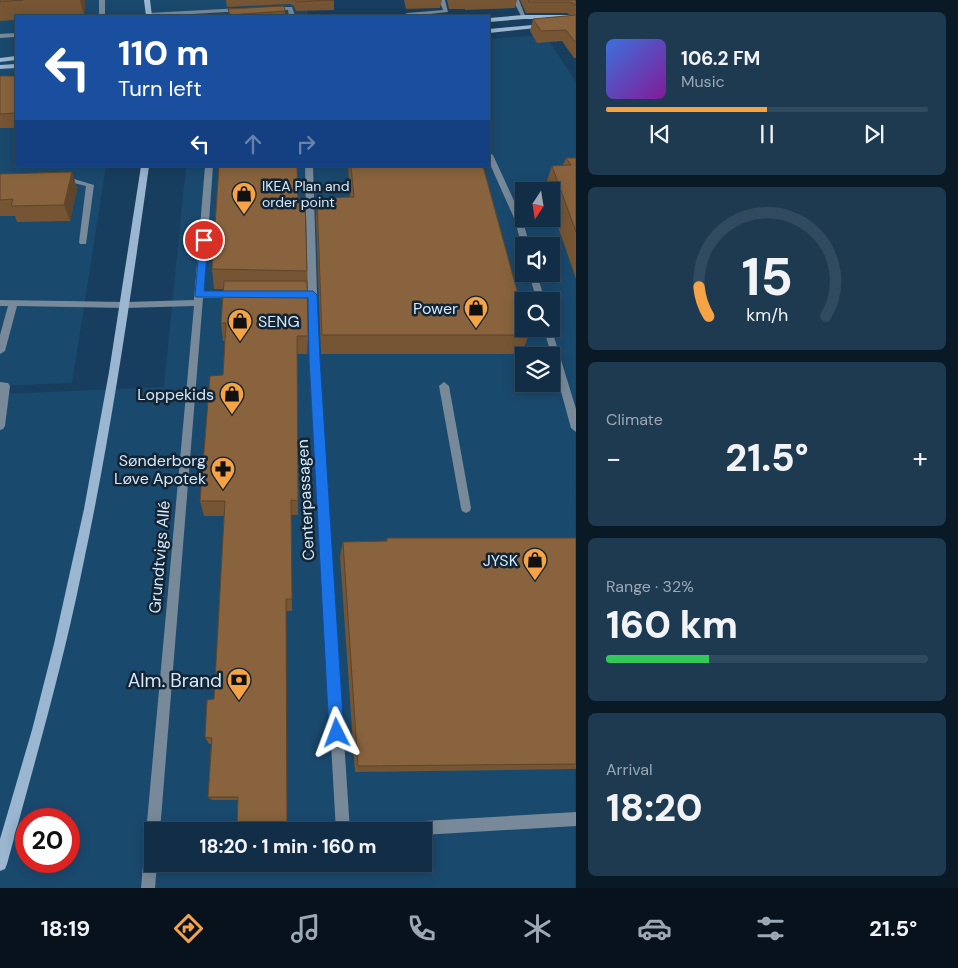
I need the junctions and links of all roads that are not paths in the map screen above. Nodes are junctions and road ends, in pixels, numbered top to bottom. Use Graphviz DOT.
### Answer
graph roads {
  1 [pos="102,0"];
  2 [pos="148,0"];
  3 [pos="442,0"];
  4 [pos="516,0"];
  5 [pos="262,9"];
  6 [pos="253,10"];
  7 [pos="102,15"];
  8 [pos="148,15"];
  9 [pos="158,15"];
  10 [pos="292,15"];
  11 [pos="408,15"];
  12 [pos="576,17"];
  13 [pos="524,18"];
  14 [pos="490,20"];
  15 [pos="576,22"];
  16 [pos="557,24"];
  17 [pos="548,25"];
  18 [pos="490,31"];
  19 [pos="15,35"];
  20 [pos="0,36"];
  21 [pos="15,58"];
  22 [pos="0,60"];
  23 [pos="15,64"];
  24 [pos="0,66"];
  25 [pos="490,157"];
  26 [pos="145,167"];
  27 [pos="209,167"];
  28 [pos="309,167"];
  29 [pos="56,182"];
  30 [pos="523,237"];
  31 [pos="83,242"];
  32 [pos="247,295"];
  33 [pos="199,299"];
  34 [pos="0,302"];
  35 [pos="12,304"];
  36 [pos="126,305"];
  37 [pos="4,324"];
  38 [pos="550,337"];
  39 [pos="0,351"];
  40 [pos="0,386"];
  41 [pos="444,386"];
  42 [pos="0,426"];
  43 [pos="576,428"];
  44 [pos="466,508"];
  45 [pos="576,819"];
  46 [pos="154,822"];
  47 [pos="341,822"];
  48 [pos="432,827"];
  49 [pos="0,864"];
  50 [pos="149,872"];
  51 [pos="148,888"];
  1 -- 7 [label="street"];
  2 -- 8 [label="street"];
  3 -- 11 [label="street"];
  4 -- 13 [label="street"];
  5 -- 10 [label="street"];
  6 -- 9 [label="street"];
  12 -- 13 [label="street"];
  13 -- 14 [label="street"];
  15 -- 16 [label="street"];
  17 -- 18 [label="street"];
  19 -- 20 [label="street"];
  21 -- 22 [label="street"];
  23 -- 24 [label="street"];
  25 -- 30 [label="street"];
  26 -- 36 [label="street"];
  27 -- 33 [label="street, Grundtvigs Allé"];
  28 -- 47 [label="street, Centerpassagen"];
  29 -- 31 [label="street"];
  32 -- 33 [label="street"];
  33 -- 36 [label="street"];
  33 -- 46 [label="street, Grundtvigs Allé"];
  34 -- 35 [label="street"];
  35 -- 36 [label="street"];
  35 -- 37 [label="street"];
  36 -- 49 [label="street"];
  37 -- 39 [label="street"];
  38 -- 43 [label="street"];
  40 -- 42 [label="street"];
  41 -- 44 [label="street"];
  45 -- 48 [label="street"];
  50 -- 51 [label="street, Grundtvigs Allé"];
}
